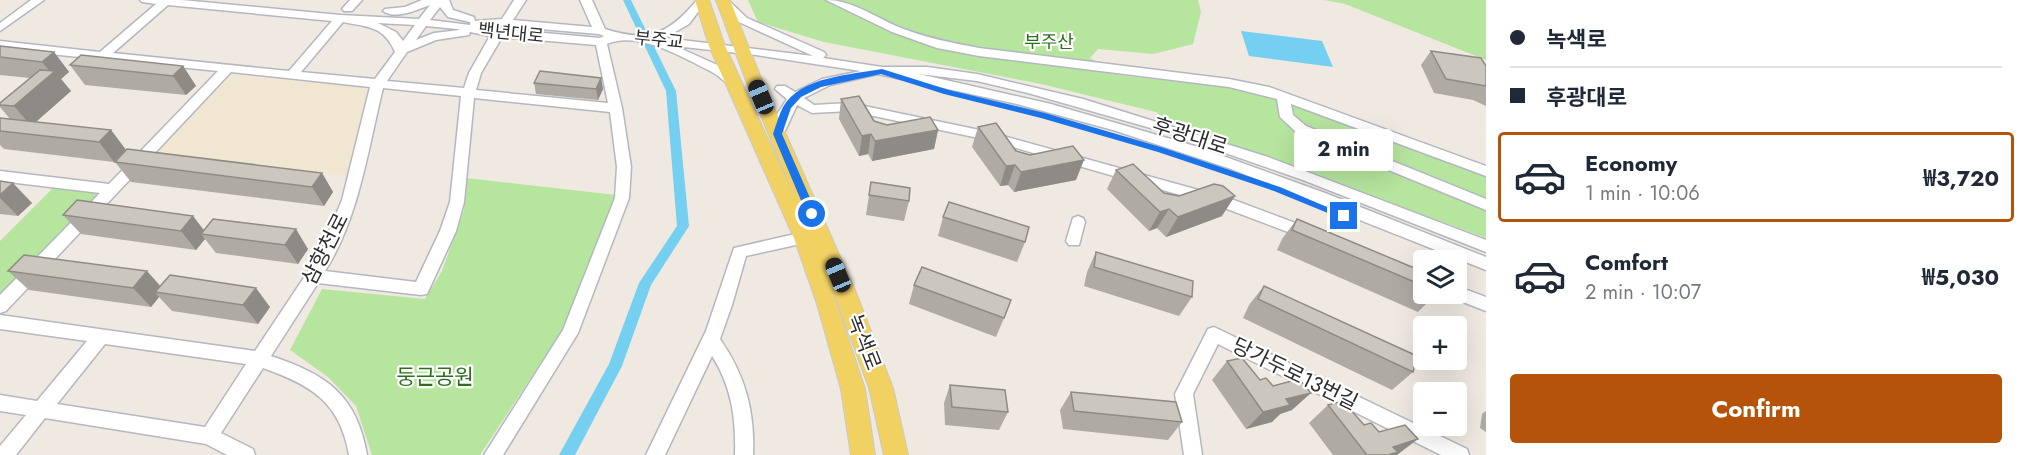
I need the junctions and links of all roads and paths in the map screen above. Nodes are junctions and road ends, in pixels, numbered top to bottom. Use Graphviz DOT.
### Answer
graph roads {
  1 [pos="38,0"];
  2 [pos="146,0"];
  3 [pos="241,0"];
  4 [pos="432,0"];
  5 [pos="438,0"];
  6 [pos="443,0"];
  7 [pos="520,0"];
  8 [pos="586,0"];
  9 [pos="702,0"];
  10 [pos="832,0"];
  11 [pos="723,1"];
  12 [pos="165,2"];
  13 [pos="351,9"];
  14 [pos="397,20"];
  15 [pos="422,22"];
  16 [pos="0,28"];
  17 [pos="496,28"];
  18 [pos="605,36"];
  19 [pos="653,40"];
  20 [pos="0,45"];
  21 [pos="710,45"];
  22 [pos="743,50"];
  23 [pos="400,51"];
  24 [pos="102,56"];
  25 [pos="846,65"];
  26 [pos="228,69"];
  27 [pos="882,71"];
  28 [pos="291,76"];
  29 [pos="732,81"];
  30 [pos="377,85"];
  31 [pos="781,89"];
  32 [pos="468,94"];
  33 [pos="1283,97"];
  34 [pos="795,98"];
  35 [pos="616,108"];
  36 [pos="777,134"];
  37 [pos="1486,171"];
  38 [pos="0,176"];
  39 [pos="112,189"];
  40 [pos="1486,206"];
  41 [pos="1078,222"];
  42 [pos="804,238"];
  43 [pos="1324,240"];
  44 [pos="1074,241"];
  45 [pos="1486,246"];
  46 [pos="1429,250"];
  47 [pos="1486,258"];
  48 [pos="1486,264"];
  49 [pos="1467,266"];
  50 [pos="1486,274"];
  51 [pos="314,276"];
  52 [pos="1467,296"];
  53 [pos="1486,304"];
  54 [pos="0,306"];
  55 [pos="0,322"];
  56 [pos="101,337"];
  57 [pos="711,340"];
  58 [pos="258,359"];
  59 [pos="0,403"];
  60 [pos="41,410"];
  61 [pos="209,436"];
  62 [pos="4,455"];
  63 [pos="246,455"];
  64 [pos="358,455"];
  65 [pos="493,455"];
  66 [pos="655,455"];
  67 [pos="744,455"];
  68 [pos="863,455"];
  69 [pos="896,455"];
  70 [pos="1193,455"];
  71 [pos="1460,455"];
  1 -- 16 [label="street"];
  2 -- 12 [label="street"];
  3 -- 13 [label="street"];
  4 -- 13 [label="street"];
  5 -- 15 [label="street, 삼향천로"];
  6 -- 17 [label="street"];
  7 -- 17 [label="street"];
  8 -- 18 [label="street"];
  9 -- 19 [label="street"];
  9 -- 21 [label="main road, 녹색로"];
  10 -- 33 [label="street"];
  11 -- 22 [label="main road, 녹색로"];
  11 -- 25 [label="street"];
  12 -- 13 [label="street"];
  12 -- 24 [label="street"];
  13 -- 14 [label="street"];
  13 -- 14 [label="street"];
  13 -- 23 [label="street"];
  13 -- 28 [label="street"];
  14 -- 15 [label="street, 백년대로"];
  15 -- 17 [label="street, 백년대로"];
  15 -- 23 [label="street, 삼향천로"];
  17 -- 18 [label="street, 백년대로"];
  17 -- 23 [label="street"];
  17 -- 32 [label="street"];
  18 -- 19 [label="street, 부주교"];
  18 -- 35 [label="street"];
  19 -- 21 [label="street, 부주교"];
  19 -- 29 [label="street"];
  20 -- 24 [label="street"];
  21 -- 22 [label="street, 후광대로"];
  21 -- 29 [label="main road, 녹색로"];
  22 -- 25 [label="street, 후광대로"];
  22 -- 36 [label="main road, 녹색로"];
  23 -- 30 [label="street, 삼향천로"];
  24 -- 26 [label="street"];
  25 -- 27 [label="street, 후광대로"];
  26 -- 28 [label="street"];
  26 -- 39 [label="street"];
  27 -- 34 [label="street"];
  27 -- 45 [label="street, 후광대로"];
  27 -- 46 [label="street, 후광대로"];
  27 -- 47 [label="street, 후광대로"];
  27 -- 48 [label="street, 후광대로"];
  28 -- 30 [label="street"];
  29 -- 42 [label="main road, 녹색로"];
  30 -- 32 [label="street"];
  30 -- 51 [label="street, 삼향천로"];
  31 -- 34 [label="street"];
  32 -- 35 [label="street"];
  32 -- 51 [label="street"];
  33 -- 37 [label="street"];
  33 -- 40 [label="street"];
  34 -- 36 [label="street"];
  34 -- 43 [label="street"];
  35 -- 65 [label="street"];
  36 -- 69 [label="main road, 녹색로"];
  38 -- 39 [label="street"];
  39 -- 54 [label="street"];
  41 -- 44 [label="street"];
  42 -- 57 [label="street"];
  42 -- 68 [label="main road, 녹색로"];
  49 -- 50 [label="street, 후광대로"];
  51 -- 58 [label="street, 삼향천로"];
  52 -- 53 [label="street"];
  55 -- 56 [label="street"];
  56 -- 58 [label="street"];
  56 -- 60 [label="street"];
  57 -- 66 [label="street"];
  57 -- 67 [label="street"];
  58 -- 61 [label="street, 삼향천로"];
  58 -- 64 [label="street"];
  59 -- 60 [label="street"];
  60 -- 61 [label="street"];
  60 -- 62 [label="street"];
  61 -- 63 [label="street"];
  70 -- 71 [label="street, 당가두로13번길"];
}
